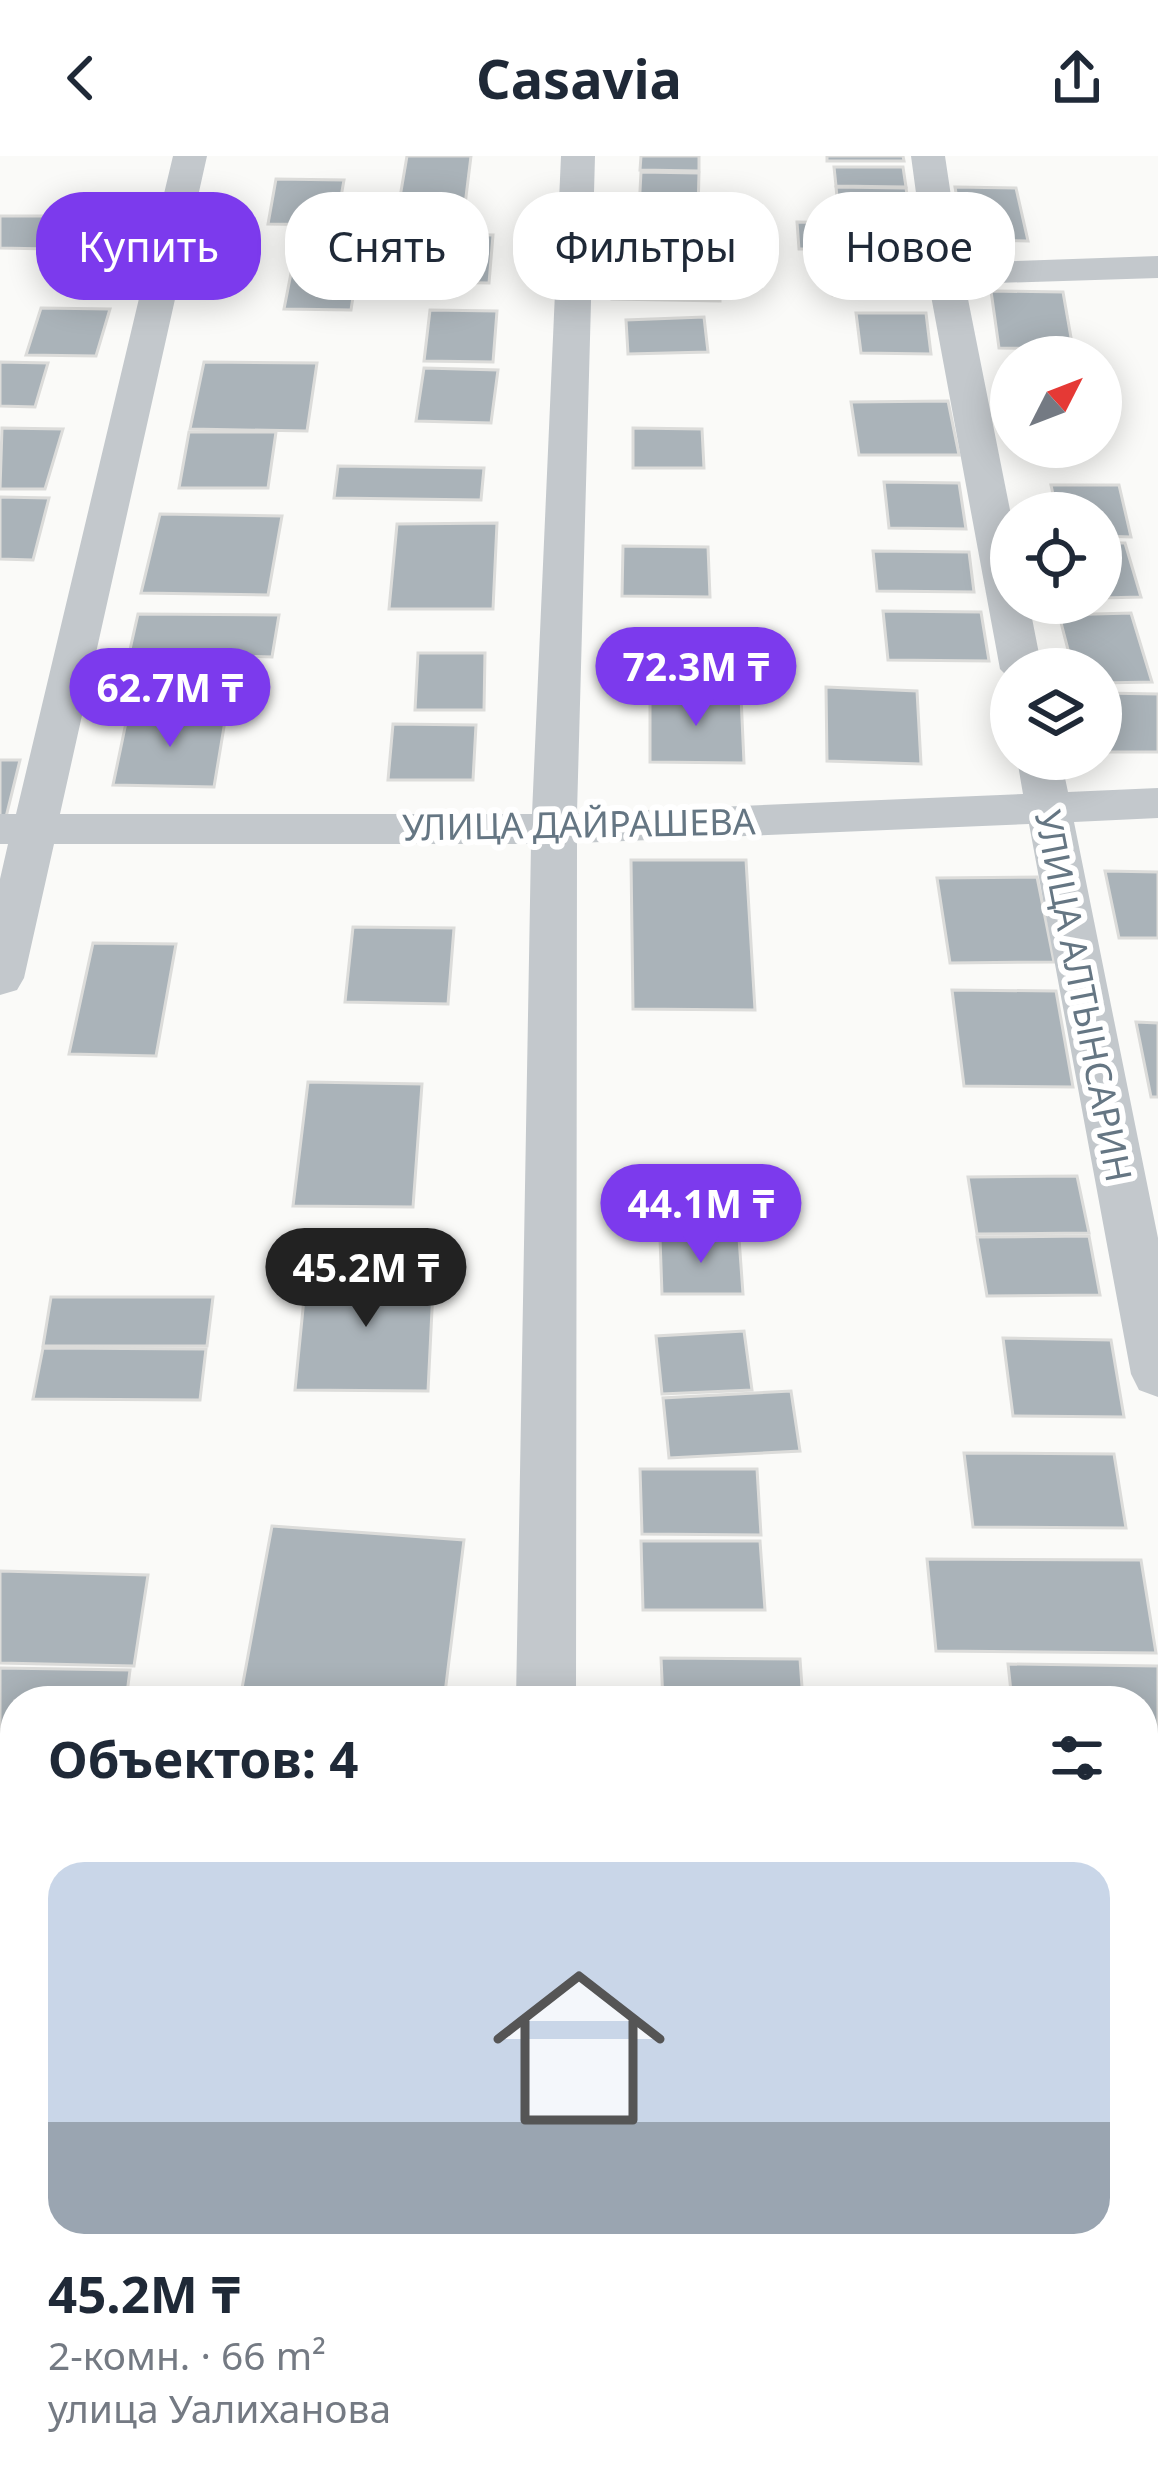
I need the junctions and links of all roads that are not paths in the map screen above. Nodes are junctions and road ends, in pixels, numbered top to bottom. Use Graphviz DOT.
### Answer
graph roads {
  1 [pos="190,156"];
  2 [pos="578,156"];
  3 [pos="928,156"];
  4 [pos="933,192"];
  5 [pos="1158,267"];
  6 [pos="1015,272"];
  7 [pos="950,300"];
  8 [pos="1017,648"];
  9 [pos="1043,783"];
  10 [pos="1158,803"];
  11 [pos="554,829"];
  12 [pos="17,830"];
  13 [pos="0,978"];
  14 [pos="1158,1374"];
  15 [pos="546,1686"];
  1 -- 12 [label="street"];
  2 -- 11 [label="street"];
  3 -- 4 [label="street"];
  5 -- 6 [label="street"];
  7 -- 8 [label="street"];
  9 -- 10 [label="street, УЛИЦА ДАЙРАШЕВА"];
  9 -- 11 [label="street, УЛИЦА ДАЙРАШЕВА"];
  9 -- 14 [label="street, УЛИЦА АЛТЫНСАРИН"];
  11 -- 12 [label="street, УЛИЦА ДАЙРАШЕВА"];
  11 -- 15 [label="street"];
  12 -- 13 [label="street"];
}
